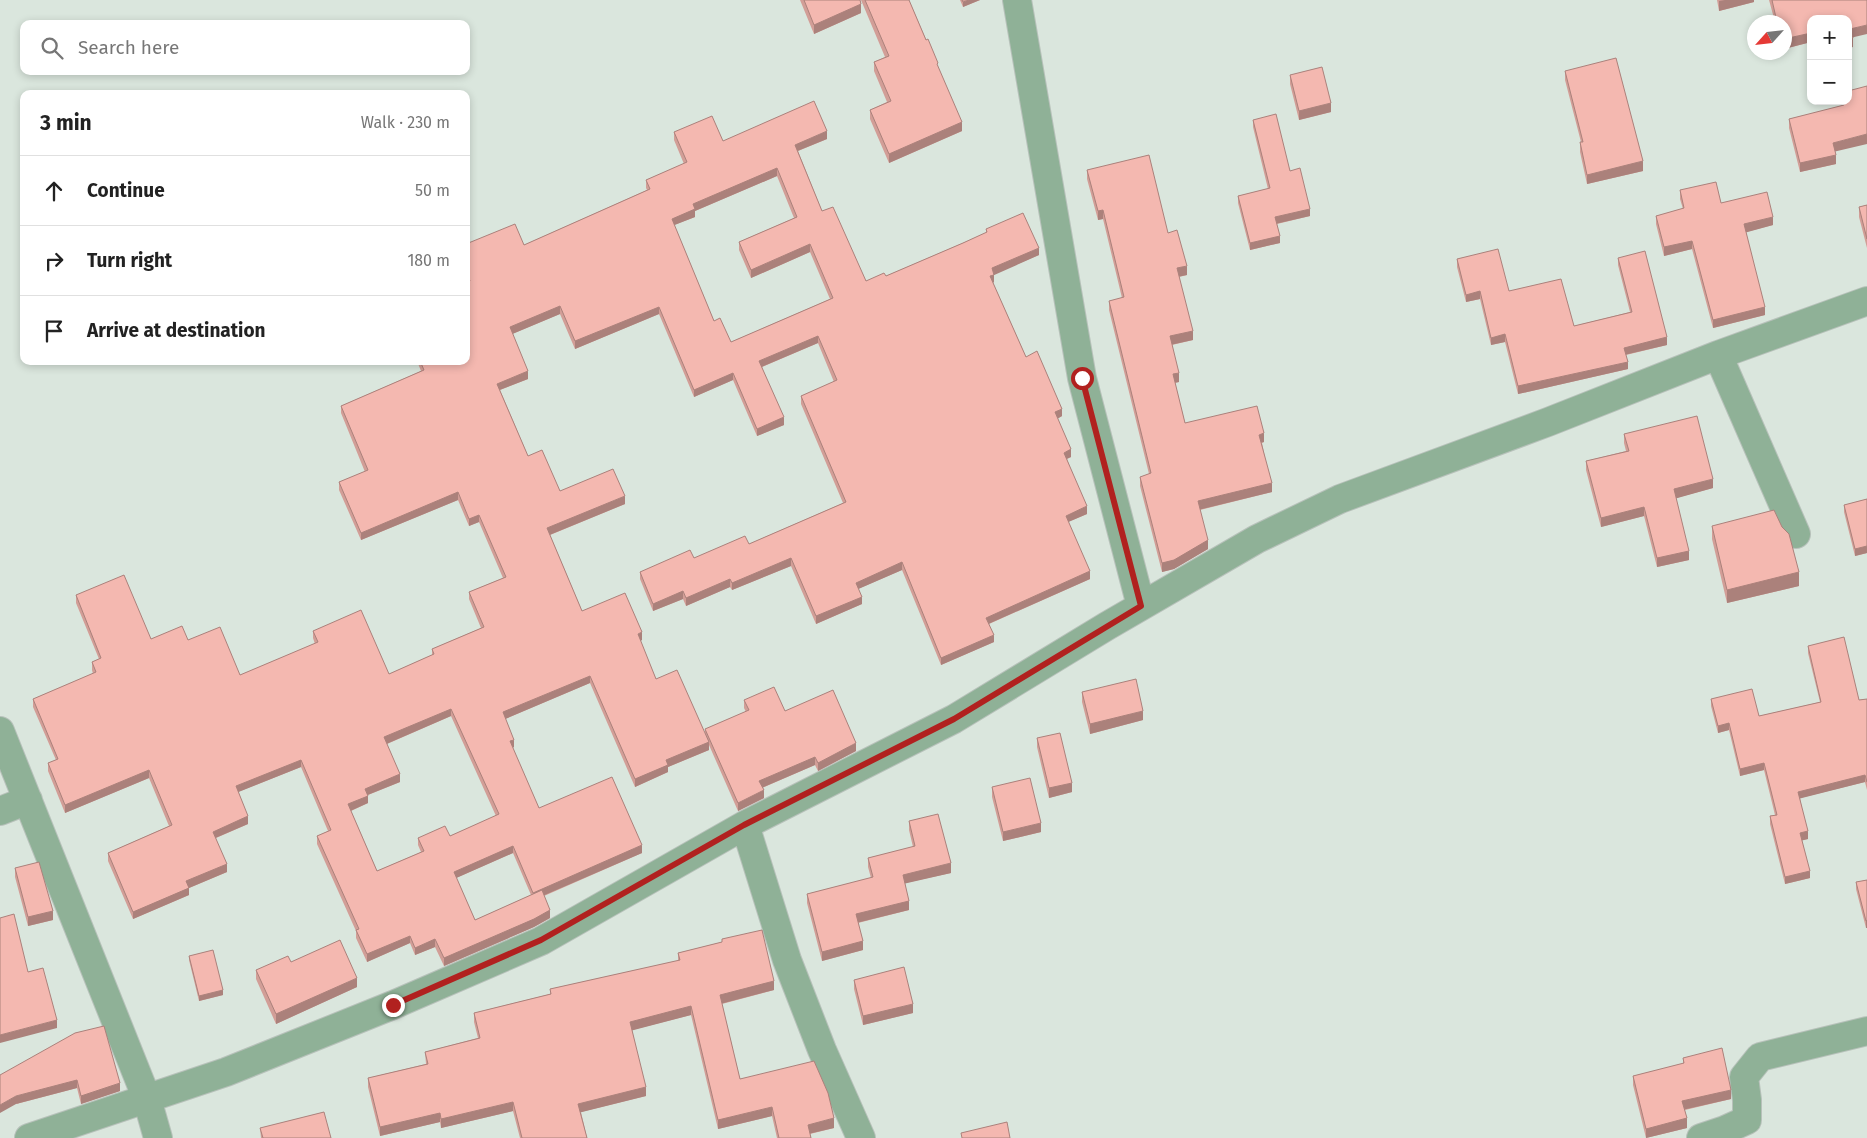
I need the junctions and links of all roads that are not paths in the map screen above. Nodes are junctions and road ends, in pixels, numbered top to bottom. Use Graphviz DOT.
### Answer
graph roads {
  1 [pos="1017,0"];
  2 [pos="1867,301"];
  3 [pos="1718,355"];
  4 [pos="1796,534"];
  5 [pos="1141,606"];
  6 [pos="0,731"];
  7 [pos="28,800"];
  8 [pos="0,810"];
  9 [pos="744,825"];
  10 [pos="1867,1031"];
  11 [pos="147,1099"];
  12 [pos="29,1138"];
  13 [pos="158,1138"];
  14 [pos="861,1138"];
  15 [pos="1702,1138"];
  1 -- 5 [label="street"];
  2 -- 3 [label="street"];
  3 -- 4 [label="street"];
  3 -- 5 [label="street"];
  5 -- 9 [label="street"];
  6 -- 7 [label="street"];
  7 -- 8 [label="street"];
  7 -- 11 [label="street"];
  9 -- 11 [label="street"];
  9 -- 14 [label="street"];
  10 -- 15 [label="street"];
  11 -- 12 [label="street"];
  11 -- 13 [label="street"];
}
